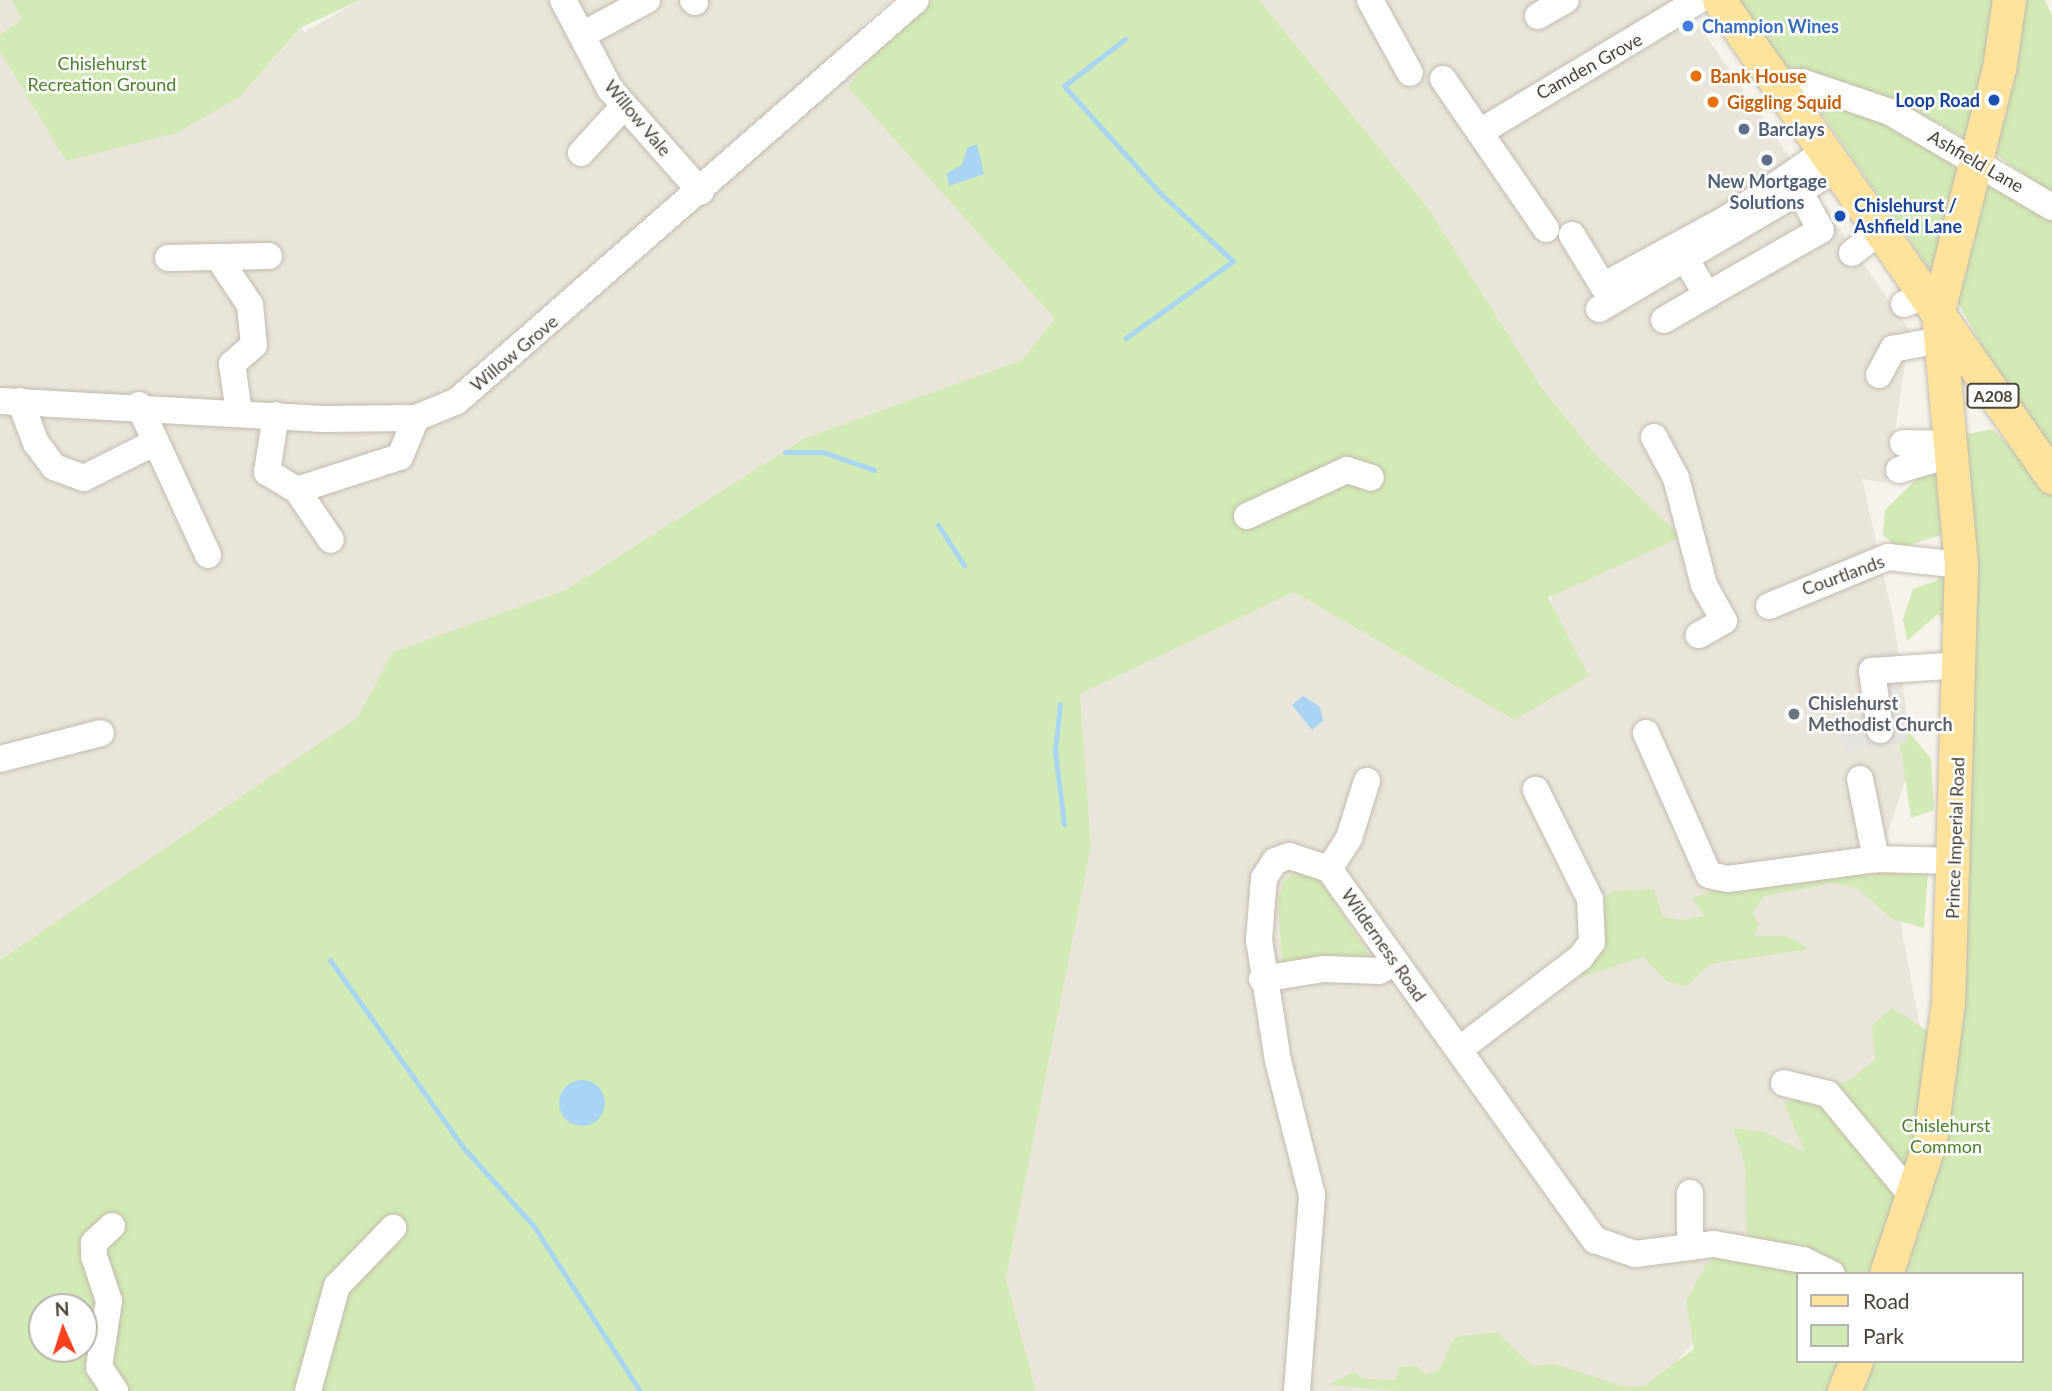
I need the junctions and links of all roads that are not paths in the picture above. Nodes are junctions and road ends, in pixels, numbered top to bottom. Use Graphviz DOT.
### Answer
graph roads {
  1 [pos="563,0"];
  2 [pos="647,0"];
  3 [pos="916,0"];
  4 [pos="1370,0"];
  5 [pos="1566,0"];
  6 [pos="1699,0"];
  7 [pos="1718,0"];
  8 [pos="2009,0"];
  9 [pos="1538,16"];
  10 [pos="582,35"];
  11 [pos="1410,73"];
  12 [pos="1443,79"];
  13 [pos="1778,82"];
  14 [pos="624,106"];
  15 [pos="1480,132"];
  16 [pos="581,153"];
  17 [pos="1833,159"];
  18 [pos="1977,161"];
  19 [pos="701,192"];
  20 [pos="1801,194"];
  21 [pos="2052,207"];
  22 [pos="1546,229"];
  23 [pos="1883,229"];
  24 [pos="1572,235"];
  25 [pos="1852,253"];
  26 [pos="269,256"];
  27 [pos="218,257"];
  28 [pos="168,258"];
  29 [pos="1686,260"];
  30 [pos="1707,295"];
  31 [pos="1599,309"];
  32 [pos="1928,312"];
  33 [pos="1664,320"];
  34 [pos="1878,375"];
  35 [pos="10,401"];
  36 [pos="139,405"];
  37 [pos="239,412"];
  38 [pos="276,415"];
  39 [pos="416,418"];
  40 [pos="1654,437"];
  41 [pos="156,442"];
  42 [pos="1902,443"];
  43 [pos="1952,449"];
  44 [pos="1899,470"];
  45 [pos="2052,477"];
  46 [pos="1371,478"];
  47 [pos="297,490"];
  48 [pos="1247,516"];
  49 [pos="331,540"];
  50 [pos="208,555"];
  51 [pos="1961,565"];
  52 [pos="1769,606"];
  53 [pos="1699,635"];
  54 [pos="1960,664"];
  55 [pos="1880,730"];
  56 [pos="101,733"];
  57 [pos="1646,733"];
  58 [pos="0,759"];
  59 [pos="1860,779"];
  60 [pos="1367,781"];
  61 [pos="1536,790"];
  62 [pos="1876,859"];
  63 [pos="1956,862"];
  64 [pos="1329,870"];
  65 [pos="1394,964"];
  66 [pos="1262,979"];
  67 [pos="1460,1049"];
  68 [pos="1784,1083"];
  69 [pos="1690,1193"];
  70 [pos="1912,1196"];
  71 [pos="112,1226"];
  72 [pos="378,1234"];
  73 [pos="1690,1247"];
  74 [pos="1828,1272"];
  75 [pos="1887,1272"];
  76 [pos="1855,1363"];
  77 [pos="115,1391"];
  78 [pos="308,1391"];
  79 [pos="1297,1391"];
  80 [pos="1844,1391"];
  1 -- 10 [label="street, Willow Vale"];
  2 -- 10 [label="street"];
  3 -- 19 [label="street, Willow Grove"];
  4 -- 11 [label="street"];
  5 -- 9 [label="street"];
  6 -- 15 [label="street, Camden Grove"];
  7 -- 13 [label="main road, A208"];
  8 -- 18 [label="main road"];
  10 -- 14 [label="street, Willow Vale"];
  12 -- 15 [label="street"];
  13 -- 17 [label="main road, A208"];
  13 -- 18 [label="street, Ashfield Lane"];
  14 -- 16 [label="street"];
  14 -- 19 [label="street, Willow Vale"];
  15 -- 22 [label="street"];
  17 -- 20 [label="street"];
  17 -- 23 [label="main road, A208"];
  17 -- 24 [label="street"];
  18 -- 21 [label="street, Ashfield Lane"];
  18 -- 32 [label="main road"];
  19 -- 39 [label="street, Willow Grove"];
  20 -- 29 [label="street"];
  20 -- 30 [label="street"];
  23 -- 25 [label="street"];
  23 -- 32 [label="main road, A208"];
  26 -- 27 [label="street"];
  27 -- 28 [label="street"];
  27 -- 37 [label="street"];
  29 -- 30 [label="street"];
  29 -- 31 [label="street"];
  30 -- 33 [label="street"];
  32 -- 34 [label="street"];
  32 -- 43 [label="main road, Prince Imperial Road"];
  32 -- 45 [label="main road, A208"];
  35 -- 36 [label="street, Willow Grove"];
  35 -- 41 [label="street"];
  36 -- 37 [label="street, Willow Grove"];
  36 -- 41 [label="street"];
  37 -- 38 [label="street, Willow Grove"];
  38 -- 39 [label="street, Willow Grove"];
  38 -- 47 [label="street"];
  39 -- 47 [label="street"];
  40 -- 53 [label="street"];
  41 -- 50 [label="street"];
  42 -- 43 [label="street"];
  43 -- 44 [label="street"];
  43 -- 51 [label="main road, Prince Imperial Road"];
  46 -- 48 [label="street"];
  47 -- 49 [label="street"];
  51 -- 52 [label="street, Courtlands"];
  51 -- 54 [label="main road, Prince Imperial Road"];
  54 -- 55 [label="street"];
  54 -- 63 [label="main road, Prince Imperial Road"];
  56 -- 58 [label="street"];
  57 -- 62 [label="street"];
  59 -- 62 [label="street"];
  60 -- 64 [label="street"];
  61 -- 67 [label="street"];
  62 -- 63 [label="street"];
  63 -- 70 [label="main road, Prince Imperial Road"];
  64 -- 65 [label="street, Wilderness Road"];
  64 -- 66 [label="street"];
  65 -- 66 [label="street"];
  65 -- 67 [label="street, Wilderness Road"];
  66 -- 79 [label="street"];
  67 -- 73 [label="street, Wilderness Road"];
  68 -- 70 [label="street"];
  69 -- 73 [label="street"];
  70 -- 75 [label="main road, Prince Imperial Road"];
  71 -- 77 [label="street"];
  72 -- 78 [label="street"];
  73 -- 74 [label="street, Wilderness Road"];
  76 -- 80 [label="main road"];
}
